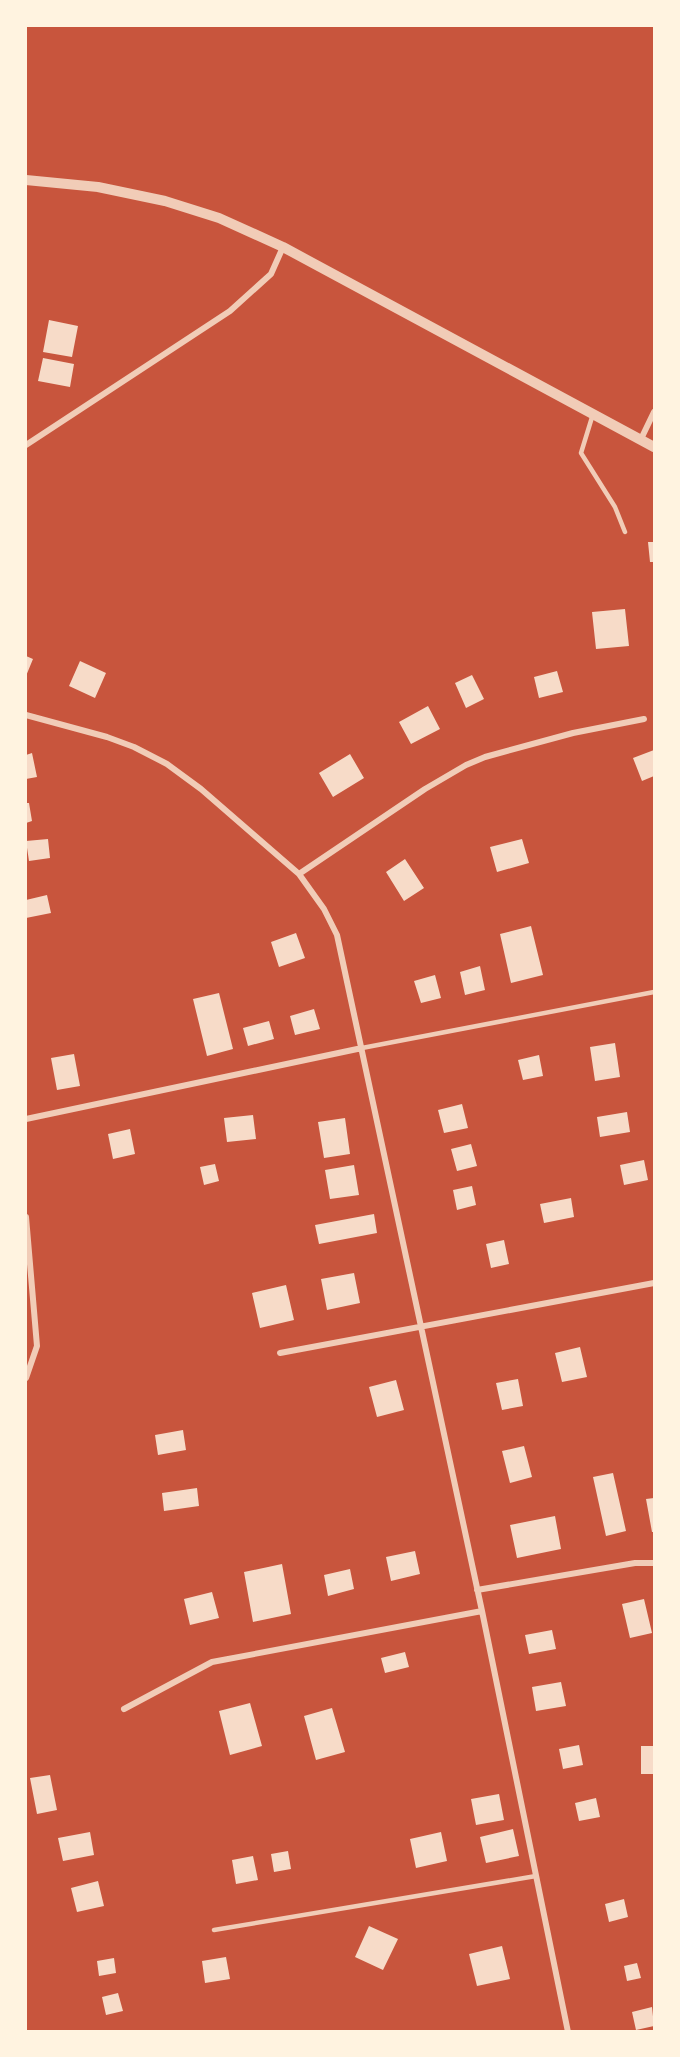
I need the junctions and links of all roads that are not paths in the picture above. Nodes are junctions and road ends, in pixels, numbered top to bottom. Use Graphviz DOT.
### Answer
graph roads {
  1 [pos="26,180"];
  2 [pos="283,247"];
  3 [pos="654,412"];
  4 [pos="593,414"];
  5 [pos="641,439"];
  6 [pos="26,445"];
  7 [pos="654,447"];
  8 [pos="624,532"];
  9 [pos="26,716"];
  10 [pos="644,718"];
  11 [pos="299,874"];
  12 [pos="654,992"];
  13 [pos="362,1048"];
  14 [pos="26,1119"];
  15 [pos="26,1217"];
  16 [pos="654,1283"];
  17 [pos="420,1326"];
  18 [pos="280,1353"];
  19 [pos="26,1378"];
  20 [pos="654,1563"];
  21 [pos="477,1590"];
  22 [pos="482,1611"];
  23 [pos="124,1708"];
  24 [pos="536,1876"];
  25 [pos="214,1930"];
  26 [pos="568,2031"];
  1 -- 2 [label="street"];
  2 -- 4 [label="street"];
  2 -- 6 [label="street"];
  3 -- 5 [label="street"];
  4 -- 5 [label="street"];
  4 -- 8 [label="lane"];
  5 -- 7 [label="street"];
  9 -- 11 [label="street"];
  10 -- 11 [label="street"];
  11 -- 13 [label="street"];
  12 -- 13 [label="lane"];
  13 -- 14 [label="street"];
  13 -- 17 [label="street"];
  15 -- 19 [label="street"];
  16 -- 17 [label="street"];
  17 -- 18 [label="street"];
  17 -- 21 [label="street"];
  20 -- 21 [label="street"];
  21 -- 22 [label="street"];
  22 -- 23 [label="street"];
  22 -- 24 [label="street"];
  24 -- 25 [label="lane"];
  24 -- 26 [label="street"];
}
